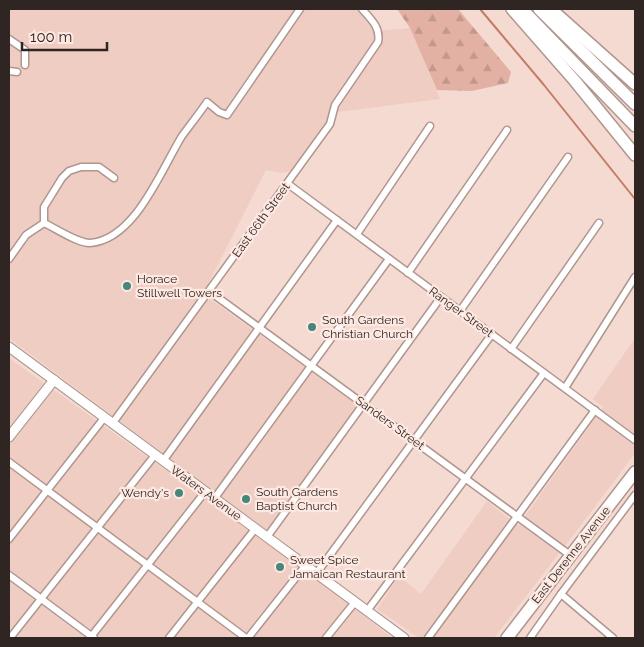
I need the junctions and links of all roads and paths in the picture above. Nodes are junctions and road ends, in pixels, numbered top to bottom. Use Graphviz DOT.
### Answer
graph roads {
  1 [pos="300,9"];
  2 [pos="362,9"];
  3 [pos="512,9"];
  4 [pos="522,9"];
  5 [pos="539,9"];
  6 [pos="551,9"];
  7 [pos="9,39"];
  8 [pos="25,65"];
  9 [pos="9,71"];
  10 [pos="17,72"];
  11 [pos="635,84"];
  12 [pos="635,104"];
  13 [pos="430,126"];
  14 [pos="635,126"];
  15 [pos="507,130"];
  16 [pos="635,155"];
  17 [pos="568,157"];
  18 [pos="114,178"];
  19 [pos="288,184"];
  20 [pos="337,220"];
  21 [pos="44,223"];
  22 [pos="599,223"];
  23 [pos="357,234"];
  24 [pos="9,259"];
  25 [pos="389,259"];
  26 [pos="408,273"];
  27 [pos="635,277"];
  28 [pos="209,291"];
  29 [pos="441,297"];
  30 [pos="460,311"];
  31 [pos="260,328"];
  32 [pos="492,334"];
  33 [pos="9,347"];
  34 [pos="511,349"];
  35 [pos="311,366"];
  36 [pos="544,373"];
  37 [pos="54,380"];
  38 [pos="566,388"];
  39 [pos="363,404"];
  40 [pos="594,410"];
  41 [pos="104,418"];
  42 [pos="112,424"];
  43 [pos="9,437"];
  44 [pos="635,440"];
  45 [pos="414,441"];
  46 [pos="155,455"];
  47 [pos="9,462"];
  48 [pos="163,462"];
  49 [pos="635,472"];
  50 [pos="466,479"];
  51 [pos="47,490"];
  52 [pos="205,492"];
  53 [pos="635,495"];
  54 [pos="214,499"];
  55 [pos="517,517"];
  56 [pos="97,528"];
  57 [pos="255,529"];
  58 [pos="266,537"];
  59 [pos="9,539"];
  60 [pos="570,555"];
  61 [pos="147,565"];
  62 [pos="306,566"];
  63 [pos="316,574"];
  64 [pos="9,575"];
  65 [pos="561,594"];
  66 [pos="41,599"];
  67 [pos="197,602"];
  68 [pos="354,602"];
  69 [pos="367,611"];
  70 [pos="10,638"];
  71 [pos="92,638"];
  72 [pos="169,638"];
  73 [pos="247,638"];
  74 [pos="326,638"];
  75 [pos="404,638"];
  76 [pos="428,638"];
  77 [pos="507,638"];
  78 [pos="530,638"];
  79 [pos="613,638"];
  1 -- 21 [label="street"];
  2 -- 19 [label="street, East 66th Street"];
  3 -- 16 [label="highway"];
  4 -- 14 [label="highway"];
  5 -- 12 [label="highway"];
  6 -- 11 [label="highway"];
  7 -- 8 [label="street"];
  9 -- 10 [label="street"];
  13 -- 23 [label="street"];
  15 -- 26 [label="street"];
  17 -- 30 [label="street"];
  18 -- 21 [label="street"];
  19 -- 20 [label="street, Ranger Street"];
  19 -- 28 [label="street, East 66th Street"];
  20 -- 23 [label="street, Ranger Street"];
  20 -- 31 [label="street"];
  21 -- 24 [label="street"];
  22 -- 34 [label="street"];
  23 -- 25 [label="street, Ranger Street"];
  25 -- 26 [label="street, Ranger Street"];
  25 -- 35 [label="street"];
  26 -- 29 [label="street, Ranger Street"];
  27 -- 38 [label="street"];
  28 -- 31 [label="street, Sanders Street"];
  28 -- 42 [label="street, East 66th Street"];
  29 -- 30 [label="street, Ranger Street"];
  29 -- 39 [label="street"];
  30 -- 32 [label="street, Ranger Street"];
  31 -- 35 [label="street, Sanders Street"];
  31 -- 48 [label="street"];
  32 -- 34 [label="street, Ranger Street"];
  32 -- 45 [label="street"];
  33 -- 37 [label="main road, Waters Avenue"];
  34 -- 36 [label="street, Ranger Street"];
  35 -- 39 [label="street, Sanders Street"];
  35 -- 54 [label="street"];
  36 -- 38 [label="street, Ranger Street"];
  36 -- 50 [label="street"];
  37 -- 41 [label="main road, Waters Avenue"];
  37 -- 43 [label="main road"];
  38 -- 40 [label="street, Ranger Street"];
  39 -- 45 [label="street, Sanders Street"];
  39 -- 58 [label="street"];
  40 -- 44 [label="street, Ranger Street"];
  40 -- 55 [label="street"];
  41 -- 42 [label="main road, Waters Avenue"];
  41 -- 51 [label="street"];
  42 -- 46 [label="main road, Waters Avenue"];
  45 -- 50 [label="street, Sanders Street"];
  45 -- 63 [label="street"];
  46 -- 48 [label="main road, Waters Avenue"];
  46 -- 56 [label="street"];
  47 -- 51 [label="street"];
  48 -- 52 [label="main road, Waters Avenue"];
  49 -- 60 [label="highway, East Derenne Avenue"];
  50 -- 55 [label="street, Sanders Street"];
  50 -- 69 [label="street"];
  51 -- 56 [label="street"];
  51 -- 59 [label="street"];
  52 -- 54 [label="main road, Waters Avenue"];
  52 -- 61 [label="street"];
  53 -- 65 [label="street"];
  54 -- 57 [label="main road, Waters Avenue"];
  55 -- 60 [label="street, Sanders Street"];
  55 -- 76 [label="street"];
  56 -- 61 [label="street"];
  56 -- 66 [label="street"];
  57 -- 58 [label="main road, Waters Avenue"];
  57 -- 67 [label="street"];
  58 -- 62 [label="main road, Waters Avenue"];
  60 -- 77 [label="highway, East Derenne Avenue"];
  61 -- 67 [label="street"];
  61 -- 71 [label="street"];
  62 -- 63 [label="main road, Waters Avenue"];
  62 -- 73 [label="street"];
  63 -- 68 [label="main road, Waters Avenue"];
  64 -- 66 [label="street"];
  65 -- 78 [label="street"];
  65 -- 79 [label="street"];
  66 -- 70 [label="street"];
  66 -- 71 [label="street"];
  67 -- 72 [label="street"];
  67 -- 73 [label="street"];
  68 -- 69 [label="main road, Waters Avenue"];
  68 -- 74 [label="street"];
  69 -- 75 [label="main road, Waters Avenue"];
}
